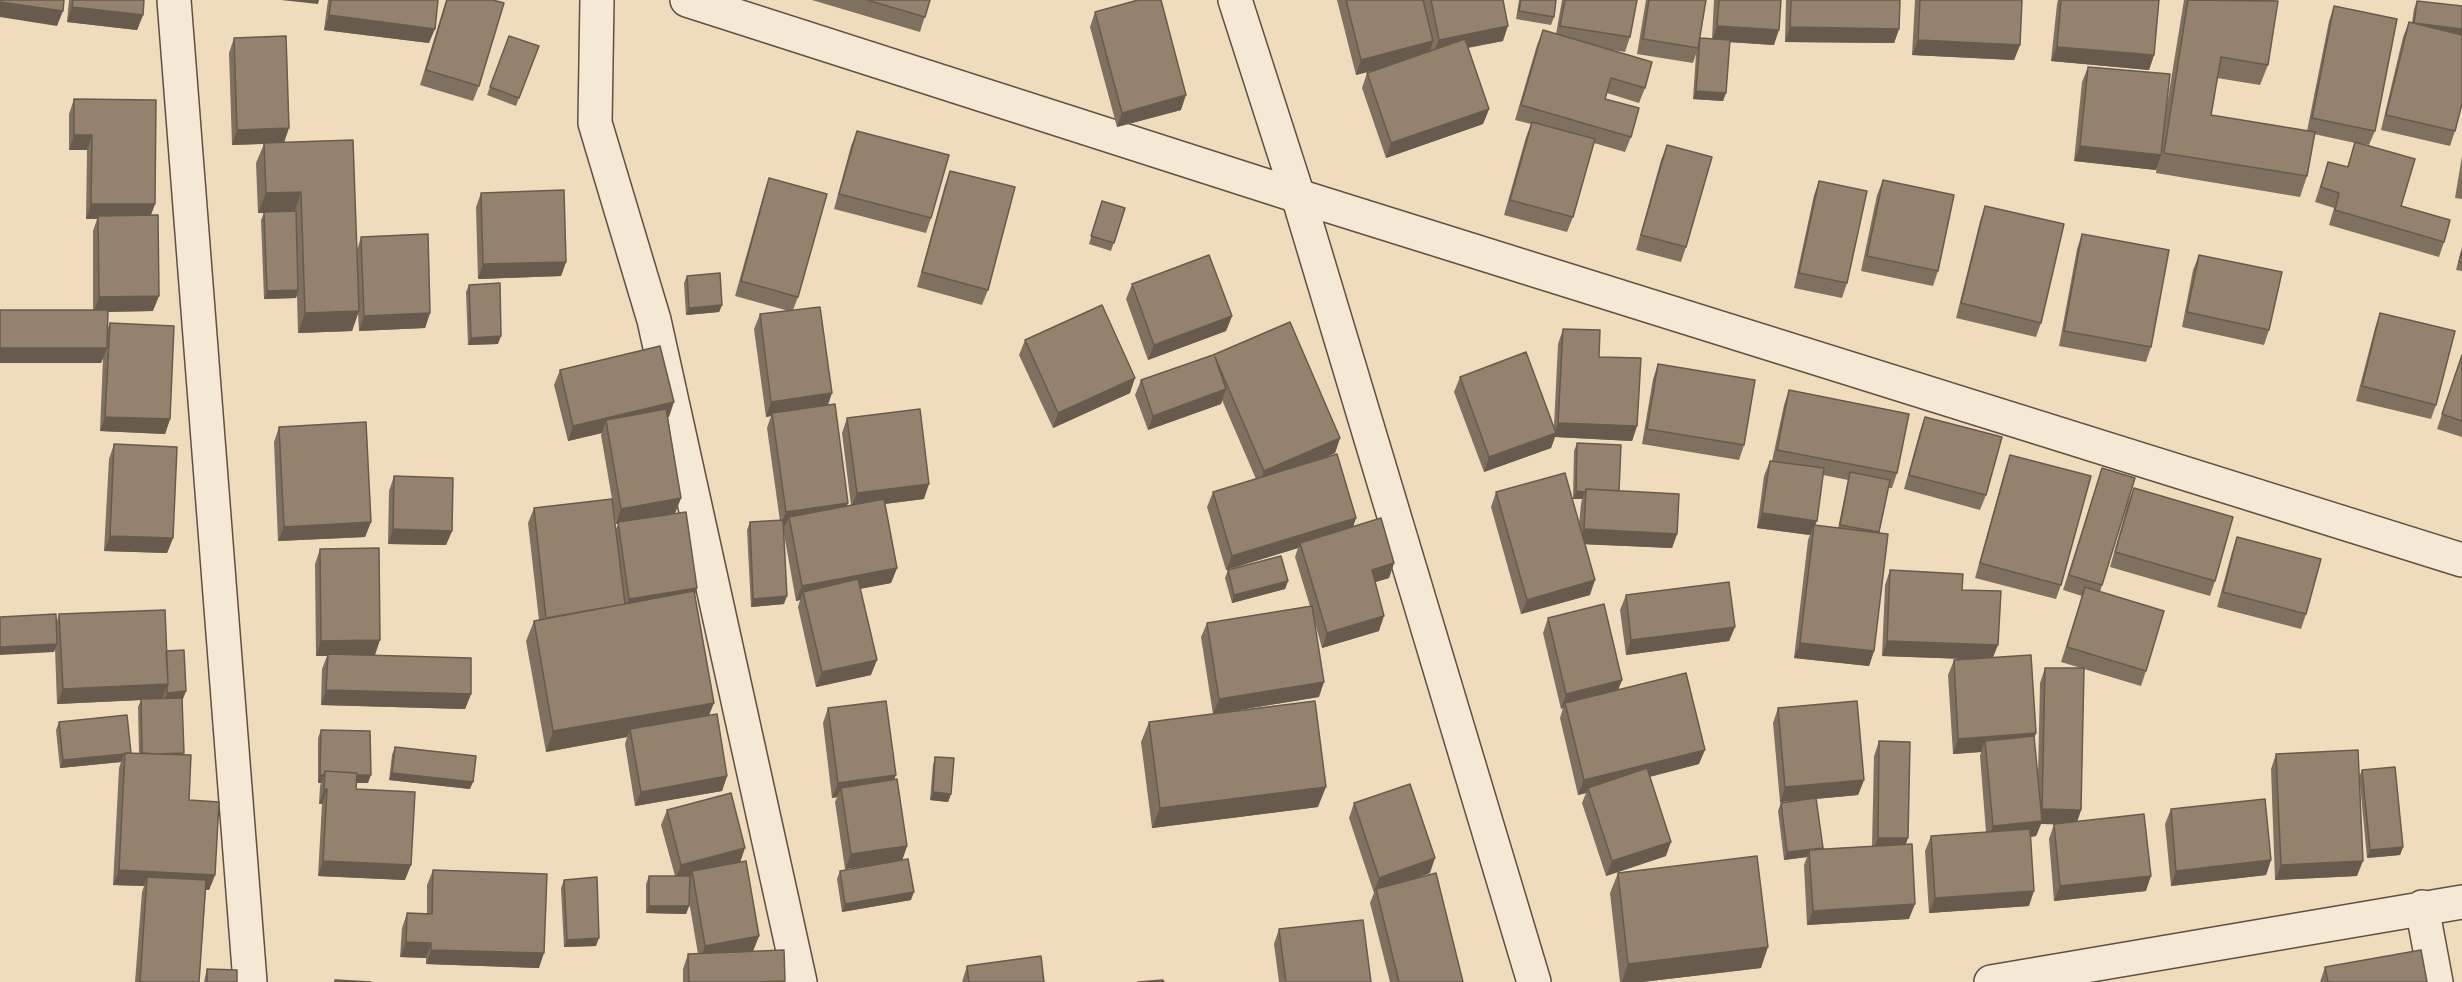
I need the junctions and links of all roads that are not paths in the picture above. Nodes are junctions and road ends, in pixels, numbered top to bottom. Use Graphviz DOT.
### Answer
graph roads {
  1 [pos="174,0"];
  2 [pos="597,0"];
  3 [pos="687,0"];
  4 [pos="1235,0"];
  5 [pos="1298,196"];
  6 [pos="2462,560"];
  7 [pos="2462,902"];
  8 [pos="2422,908"];
  9 [pos="250,982"];
  10 [pos="800,982"];
  11 [pos="1534,982"];
  12 [pos="1991,982"];
  13 [pos="2436,982"];
  1 -- 9 [label="street"];
  2 -- 10 [label="street"];
  3 -- 5 [label="street"];
  4 -- 5 [label="street"];
  5 -- 6 [label="street"];
  5 -- 11 [label="street"];
  7 -- 8 [label="street"];
  8 -- 12 [label="street"];
  8 -- 13 [label="street"];
}
